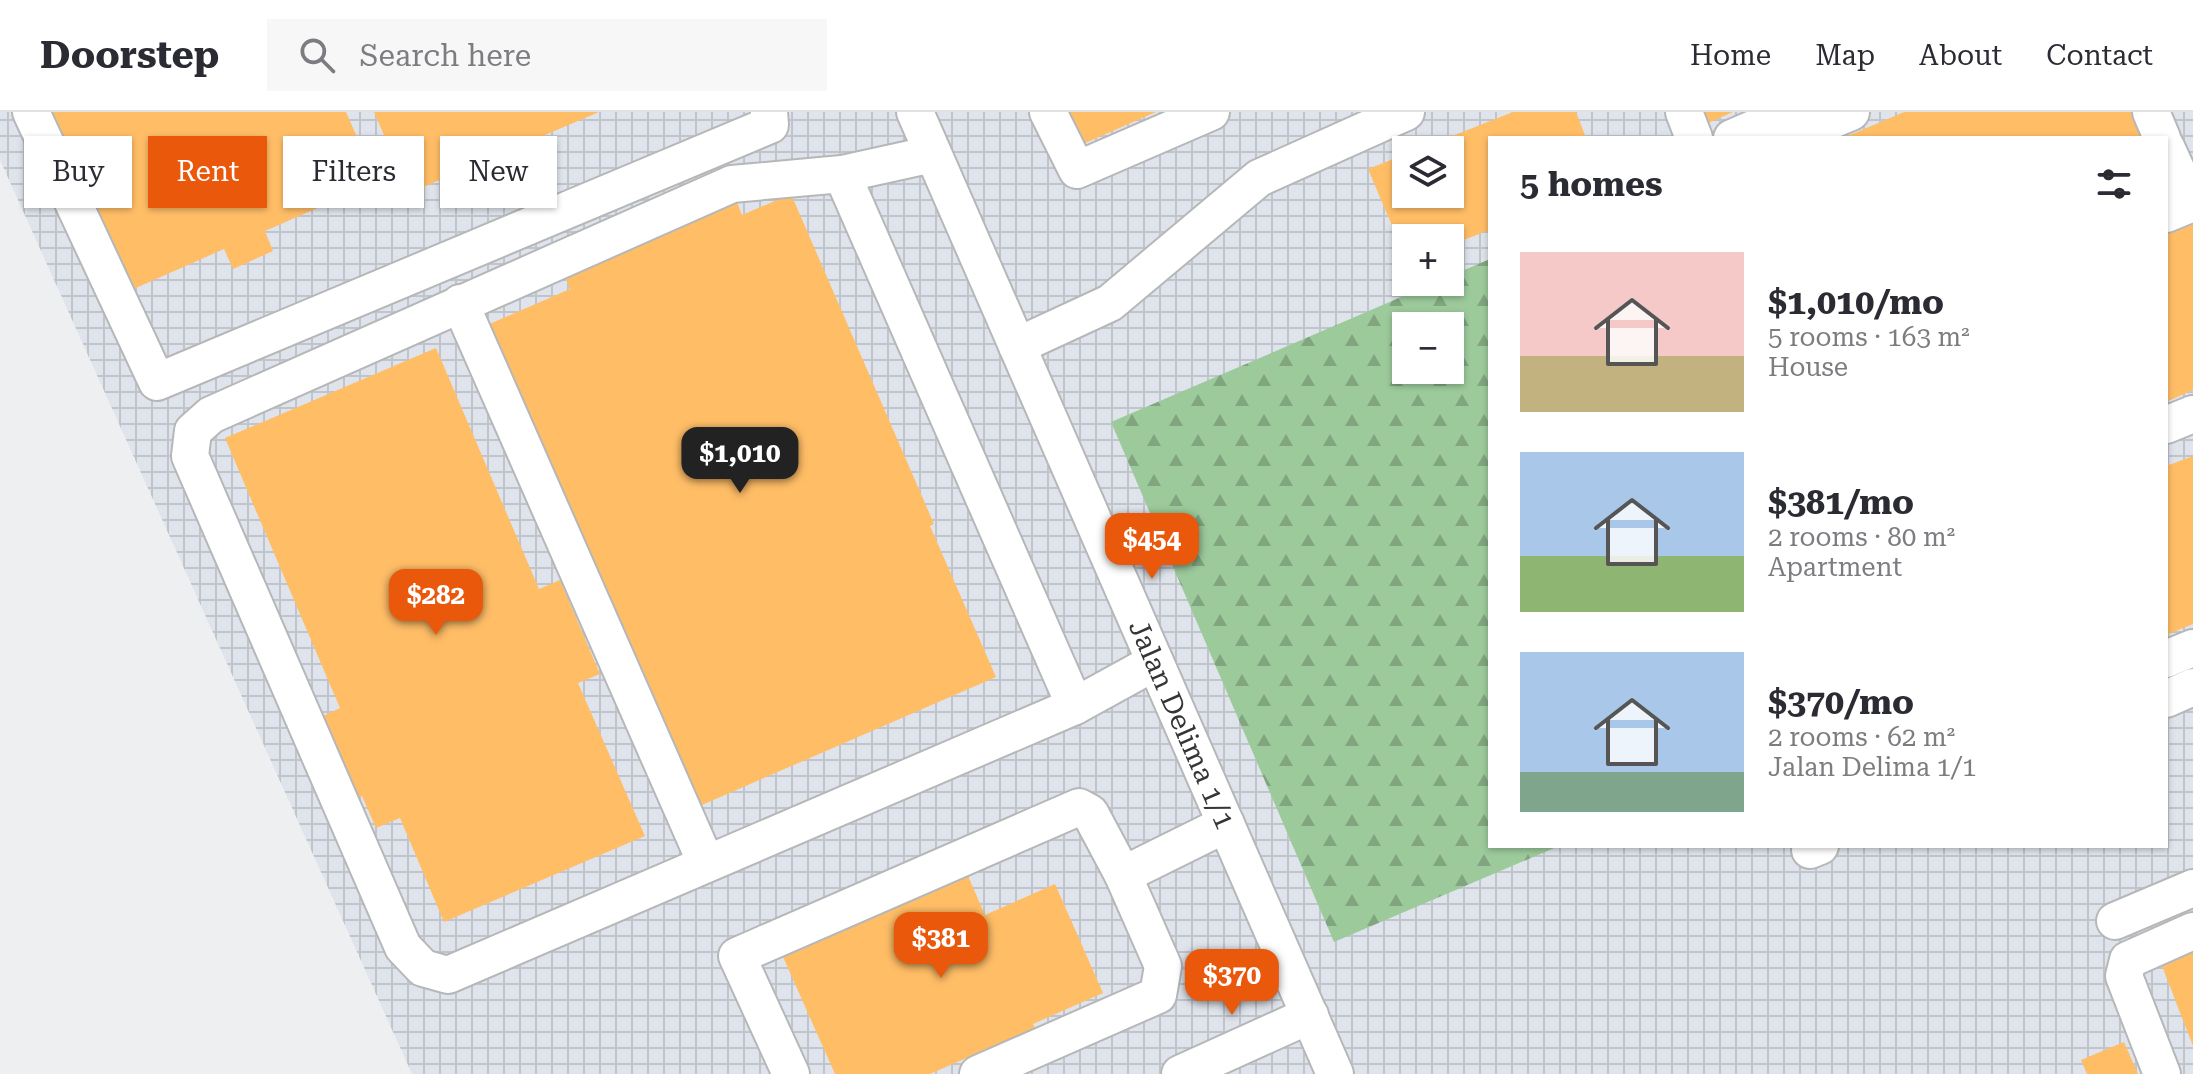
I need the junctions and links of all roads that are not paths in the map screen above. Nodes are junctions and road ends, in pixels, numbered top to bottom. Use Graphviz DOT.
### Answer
graph roads {
  1 [pos="31,112"];
  2 [pos="769,112"];
  3 [pos="915,112"];
  4 [pos="1048,112"];
  5 [pos="1211,112"];
  6 [pos="1406,112"];
  7 [pos="1684,112"];
  8 [pos="1792,112"];
  9 [pos="1851,112"];
  10 [pos="2151,112"];
  11 [pos="1693,136"];
  12 [pos="1737,136"];
  13 [pos="1793,136"];
  14 [pos="2161,136"];
  15 [pos="933,154"];
  16 [pos="2168,154"];
  17 [pos="842,174"];
  18 [pos="2180,195"];
  19 [pos="460,303"];
  20 [pos="1017,346"];
  21 [pos="2193,414"];
  22 [pos="2168,424"];
  23 [pos="2193,648"];
  24 [pos="2168,658"];
  25 [pos="1155,662"];
  26 [pos="2193,687"];
  27 [pos="2168,698"];
  28 [pos="1075,706"];
  29 [pos="1226,824"];
  30 [pos="706,863"];
  31 [pos="1123,875"];
  32 [pos="2193,888"];
  33 [pos="2115,921"];
  34 [pos="2193,931"];
  35 [pos="1310,1015"];
  36 [pos="791,1074"];
  37 [pos="978,1074"];
  38 [pos="1180,1074"];
  39 [pos="1335,1074"];
  40 [pos="2162,1074"];
  1 -- 2 [label="street"];
  3 -- 15 [label="street, Jalan Delima 1/1"];
  4 -- 5 [label="street"];
  6 -- 20 [label="street"];
  7 -- 11 [label="street"];
  8 -- 12 [label="street"];
  9 -- 13 [label="street"];
  10 -- 14 [label="street"];
  15 -- 17 [label="street"];
  15 -- 20 [label="street, Jalan Delima 1/1"];
  16 -- 18 [label="street"];
  17 -- 19 [label="street"];
  17 -- 28 [label="street"];
  19 -- 30 [label="street"];
  19 -- 30 [label="street"];
  20 -- 25 [label="street, Jalan Delima 1/1"];
  21 -- 22 [label="street"];
  23 -- 24 [label="street"];
  25 -- 28 [label="street"];
  25 -- 29 [label="street, Jalan Delima 1/1"];
  26 -- 27 [label="street"];
  28 -- 30 [label="street"];
  29 -- 31 [label="street"];
  29 -- 35 [label="street, Jalan Delima 1/1"];
  31 -- 36 [label="street"];
  31 -- 37 [label="street"];
  32 -- 33 [label="street"];
  34 -- 40 [label="street"];
  35 -- 38 [label="street"];
  35 -- 39 [label="street, Jalan Delima 1/1"];
}
